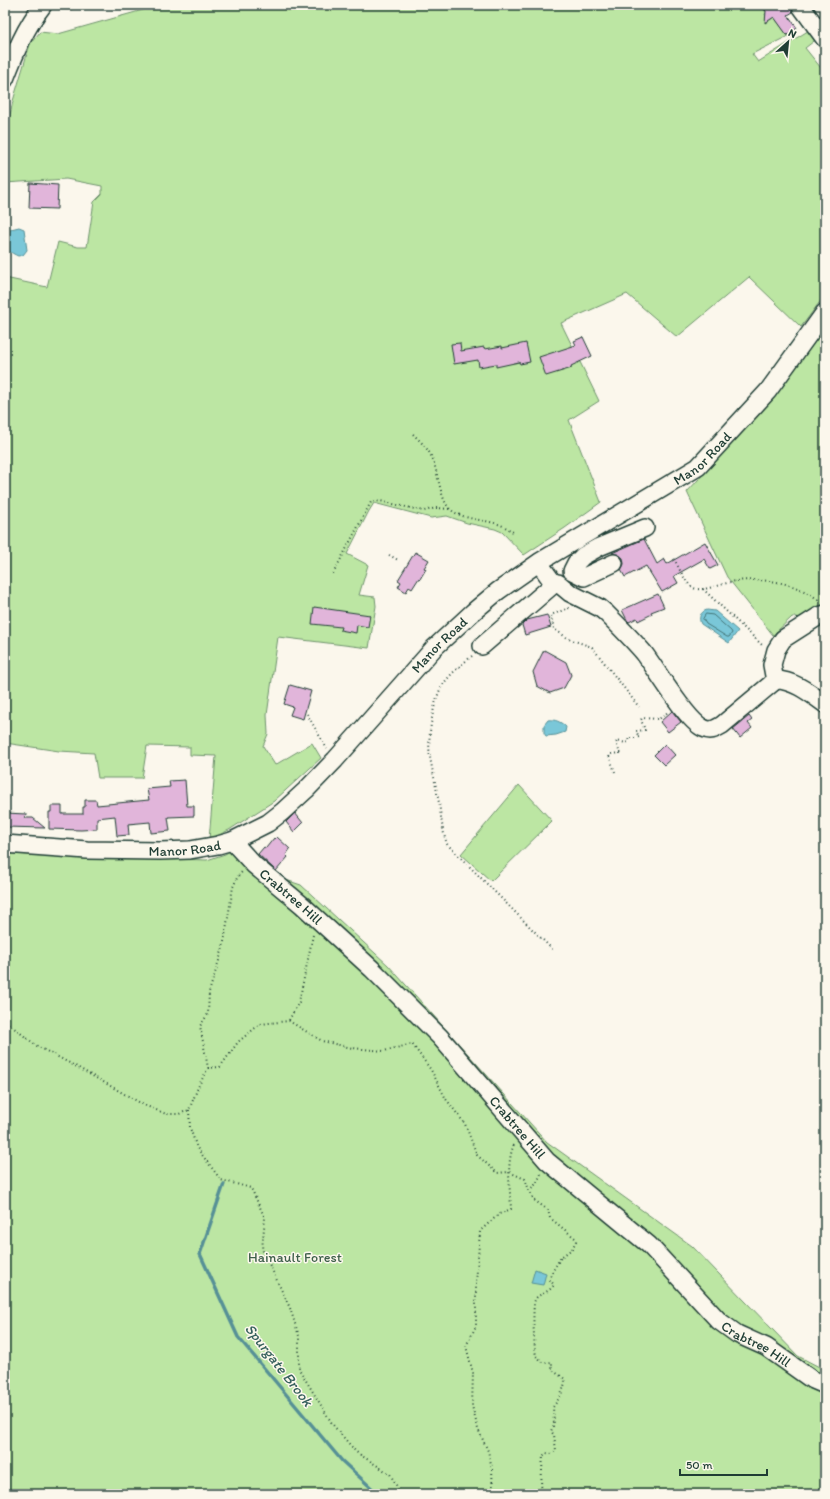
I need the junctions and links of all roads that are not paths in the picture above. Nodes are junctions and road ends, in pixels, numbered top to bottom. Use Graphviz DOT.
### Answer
graph roads {
  1 [pos="42,5"];
  2 [pos="800,5"];
  3 [pos="825,39"];
  4 [pos="5,79"];
  5 [pos="825,312"];
  6 [pos="645,528"];
  7 [pos="539,563"];
  8 [pos="614,563"];
  9 [pos="572,571"];
  10 [pos="556,583"];
  11 [pos="822,611"];
  12 [pos="482,646"];
  13 [pos="773,673"];
  14 [pos="825,704"];
  15 [pos="232,841"];
  16 [pos="5,844"];
  17 [pos="825,1385"];
  1 -- 4 [label="street"];
  2 -- 3 [label="street"];
  5 -- 7 [label="street, Manor Road"];
  6 -- 9 [label="street"];
  7 -- 10 [label="street"];
  7 -- 15 [label="street, Manor Road"];
  8 -- 9 [label="street"];
  9 -- 10 [label="street"];
  10 -- 12 [label="street"];
  10 -- 13 [label="street"];
  11 -- 13 [label="street"];
  13 -- 14 [label="street"];
  15 -- 16 [label="street, Manor Road"];
  15 -- 17 [label="street, Crabtree Hill"];
}
